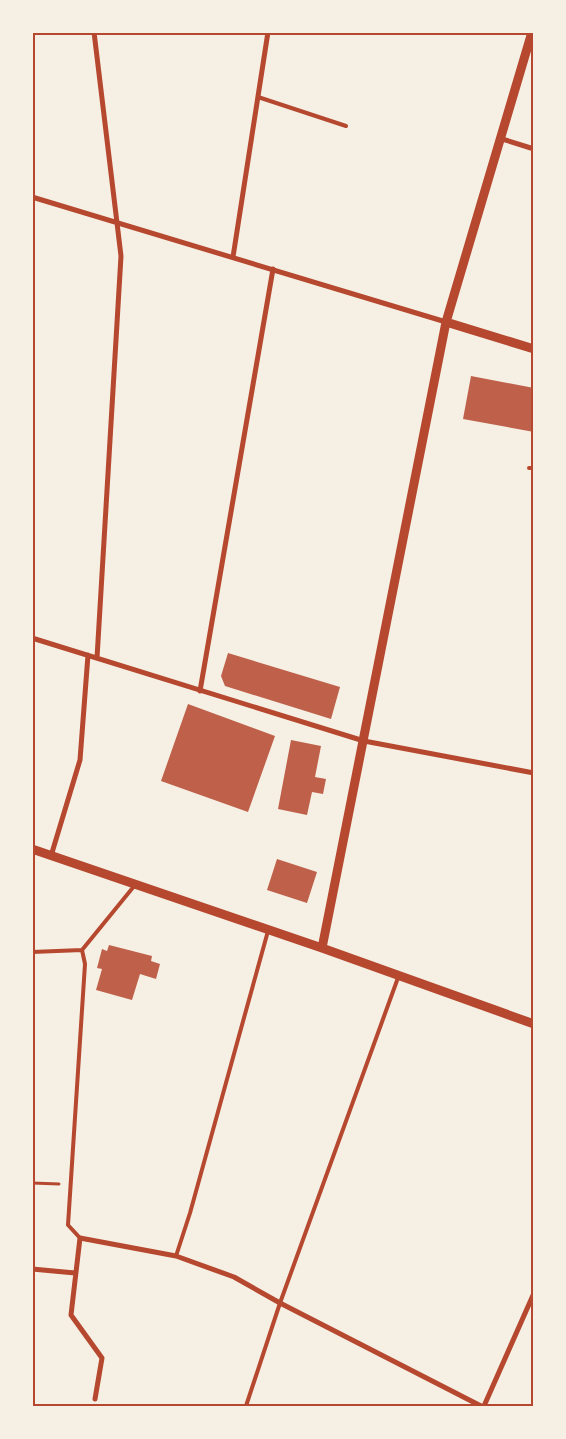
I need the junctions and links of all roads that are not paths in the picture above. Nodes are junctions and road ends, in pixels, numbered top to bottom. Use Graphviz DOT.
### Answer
graph roads {
  1 [pos="94,32"];
  2 [pos="268,32"];
  3 [pos="532,32"];
  4 [pos="258,97"];
  5 [pos="346,126"];
  6 [pos="499,138"];
  7 [pos="534,148"];
  8 [pos="32,197"];
  9 [pos="116,222"];
  10 [pos="233,257"];
  11 [pos="273,269"];
  12 [pos="446,322"];
  13 [pos="534,349"];
  14 [pos="32,638"];
  15 [pos="88,655"];
  16 [pos="96,658"];
  17 [pos="200,691"];
  18 [pos="364,741"];
  19 [pos="534,773"];
  20 [pos="32,849"];
  21 [pos="51,856"];
  22 [pos="137,884"];
  23 [pos="268,929"];
  24 [pos="322,948"];
  25 [pos="82,950"];
  26 [pos="32,952"];
  27 [pos="399,975"];
  28 [pos="534,1024"];
  29 [pos="80,1238"];
  30 [pos="176,1256"];
  31 [pos="32,1269"];
  32 [pos="75,1273"];
  33 [pos="534,1292"];
  34 [pos="280,1304"];
  35 [pos="95,1399"];
  36 [pos="246,1406"];
  37 [pos="483,1406"];
  1 -- 9 [label="street"];
  2 -- 4 [label="street"];
  3 -- 6 [label="street"];
  4 -- 5 [label="lane"];
  4 -- 10 [label="street"];
  6 -- 7 [label="street"];
  6 -- 12 [label="street"];
  8 -- 9 [label="street"];
  9 -- 10 [label="street"];
  9 -- 16 [label="street"];
  10 -- 11 [label="street"];
  11 -- 12 [label="street"];
  11 -- 17 [label="street"];
  12 -- 13 [label="street"];
  12 -- 18 [label="street"];
  14 -- 15 [label="street"];
  15 -- 16 [label="street"];
  15 -- 21 [label="street"];
  16 -- 17 [label="street"];
  17 -- 18 [label="street"];
  18 -- 19 [label="street"];
  18 -- 24 [label="street"];
  20 -- 21 [label="street"];
  21 -- 22 [label="street"];
  22 -- 23 [label="street"];
  22 -- 25 [label="lane"];
  23 -- 24 [label="street"];
  23 -- 30 [label="lane"];
  24 -- 27 [label="street"];
  25 -- 26 [label="lane"];
  25 -- 29 [label="lane"];
  27 -- 28 [label="street"];
  27 -- 34 [label="lane"];
  29 -- 30 [label="street"];
  29 -- 32 [label="street"];
  30 -- 34 [label="street"];
  31 -- 32 [label="street"];
  32 -- 35 [label="street"];
  33 -- 37 [label="street"];
  34 -- 36 [label="lane"];
  34 -- 37 [label="street"];
}
